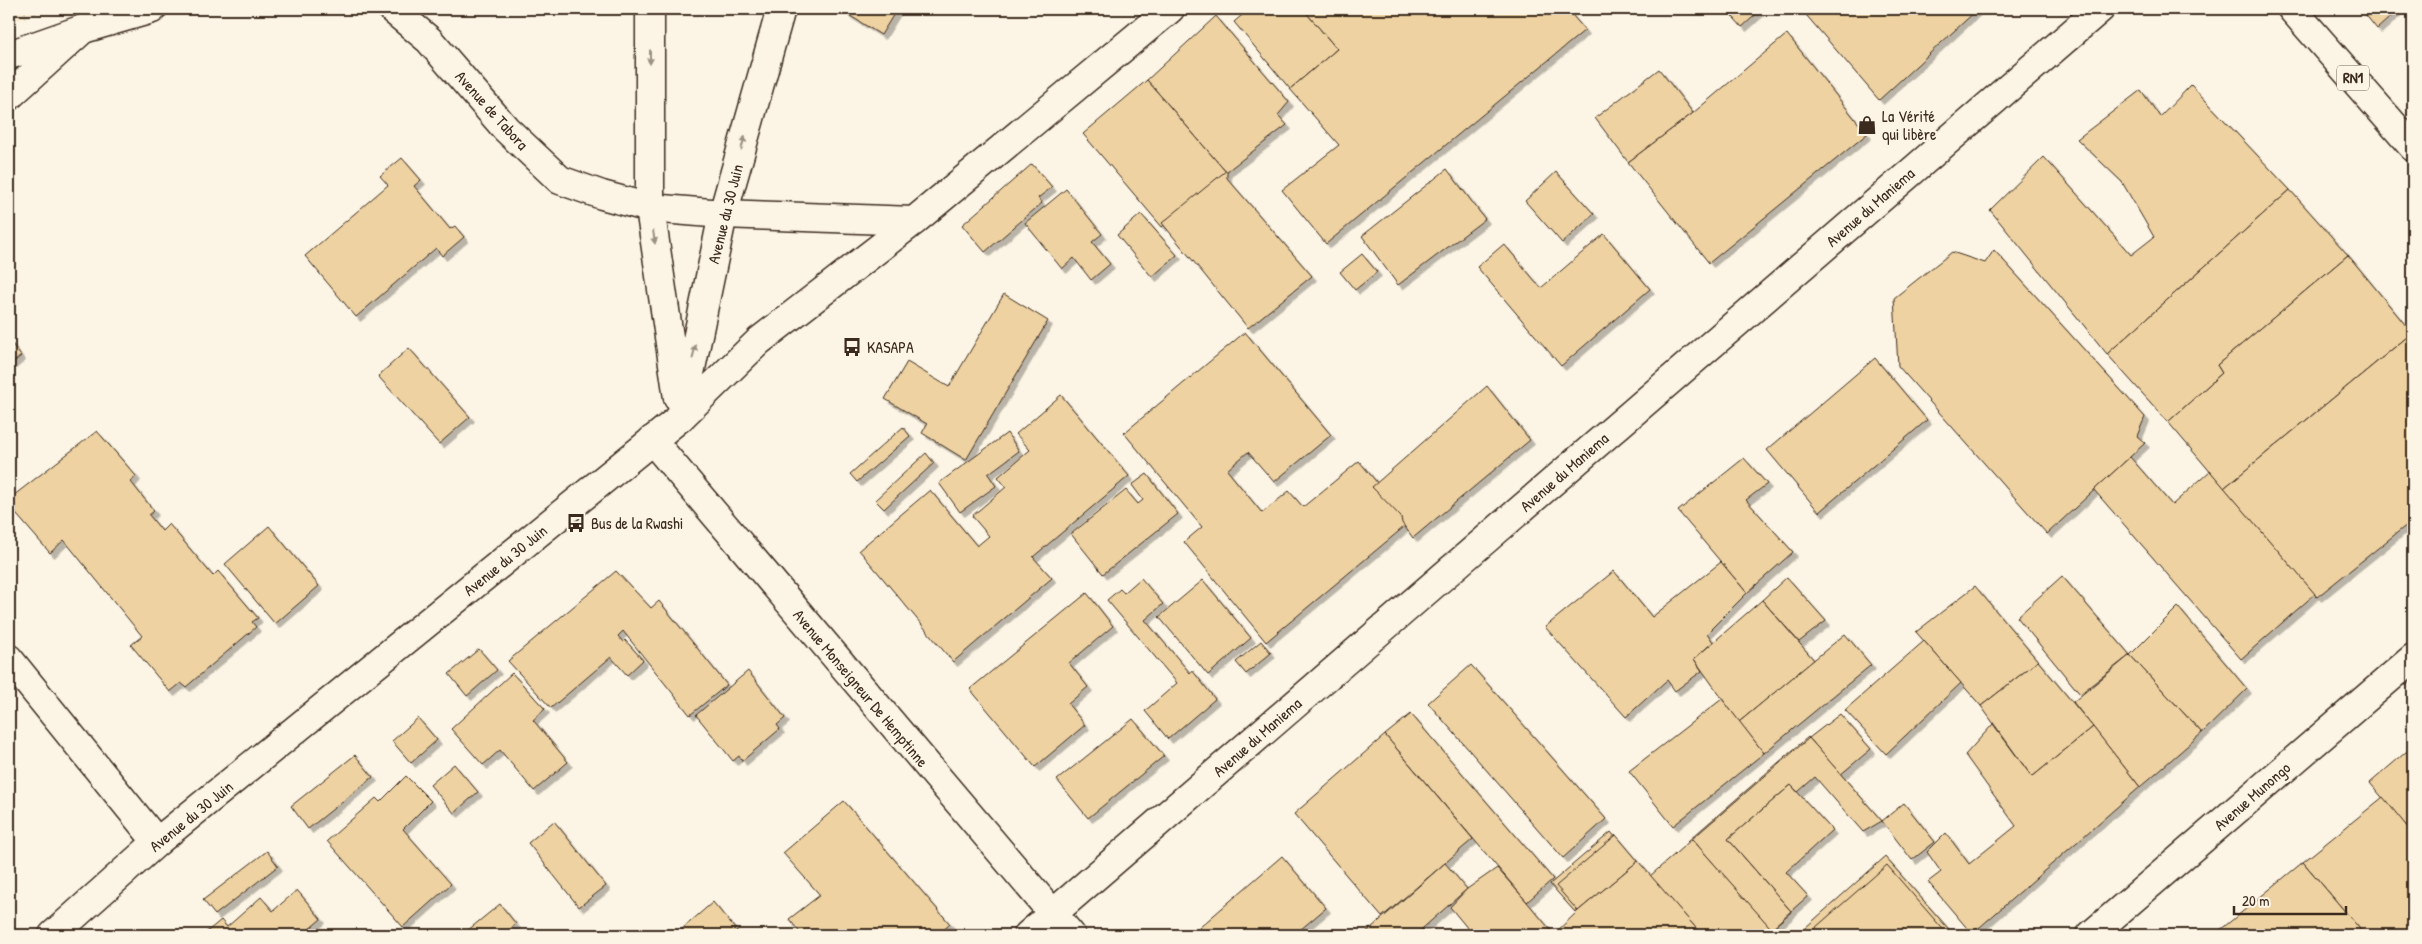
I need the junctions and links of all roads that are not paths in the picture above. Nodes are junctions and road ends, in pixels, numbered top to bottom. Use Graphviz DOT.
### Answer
graph roads {
  1 [pos="152,9"];
  2 [pos="392,9"];
  3 [pos="650,9"];
  4 [pos="781,9"];
  5 [pos="1170,9"];
  6 [pos="2100,9"];
  7 [pos="2292,9"];
  8 [pos="83,29"];
  9 [pos="9,55"];
  10 [pos="9,96"];
  11 [pos="2413,147"];
  12 [pos="650,208"];
  13 [pos="723,214"];
  14 [pos="914,220"];
  15 [pos="681,417"];
  16 [pos="652,440"];
  17 [pos="9,658"];
  18 [pos="2413,658"];
  19 [pos="158,842"];
  20 [pos="1052,914"];
  21 [pos="53,935"];
  22 [pos="1028,935"];
  23 [pos="1071,935"];
  24 [pos="2091,935"];
  1 -- 8 [label="main road"];
  2 -- 12 [label="main road, Avenue de Tabora"];
  3 -- 12 [label="main road, one-way"];
  13 -- 4 [label="main road, Avenue du 30 Juin, one-way"];
  5 -- 14 [label="main road"];
  6 -- 20 [label="main road, Avenue du Maniema"];
  7 -- 11 [label="main road, RN1"];
  8 -- 9 [label="main road"];
  8 -- 10 [label="main road"];
  12 -- 13 [label="main road, Avenue de Tabora"];
  12 -- 15 [label="main road, one-way"];
  13 -- 14 [label="main road, Avenue de Tabora"];
  15 -- 13 [label="main road, Avenue du 30 Juin, one-way"];
  14 -- 15 [label="main road"];
  15 -- 16 [label="main road, Avenue du 30 Juin"];
  16 -- 19 [label="main road, Avenue du 30 Juin"];
  16 -- 20 [label="main road, Avenue Monseigneur De Hemptinne"];
  17 -- 19 [label="main road"];
  18 -- 24 [label="main road, Avenue Munongo"];
  19 -- 21 [label="main road, Avenue du 30 Juin"];
  20 -- 22 [label="main road, Avenue du Maniema"];
  20 -- 23 [label="main road, Avenue Monseigneur De Hemptinne"];
}
